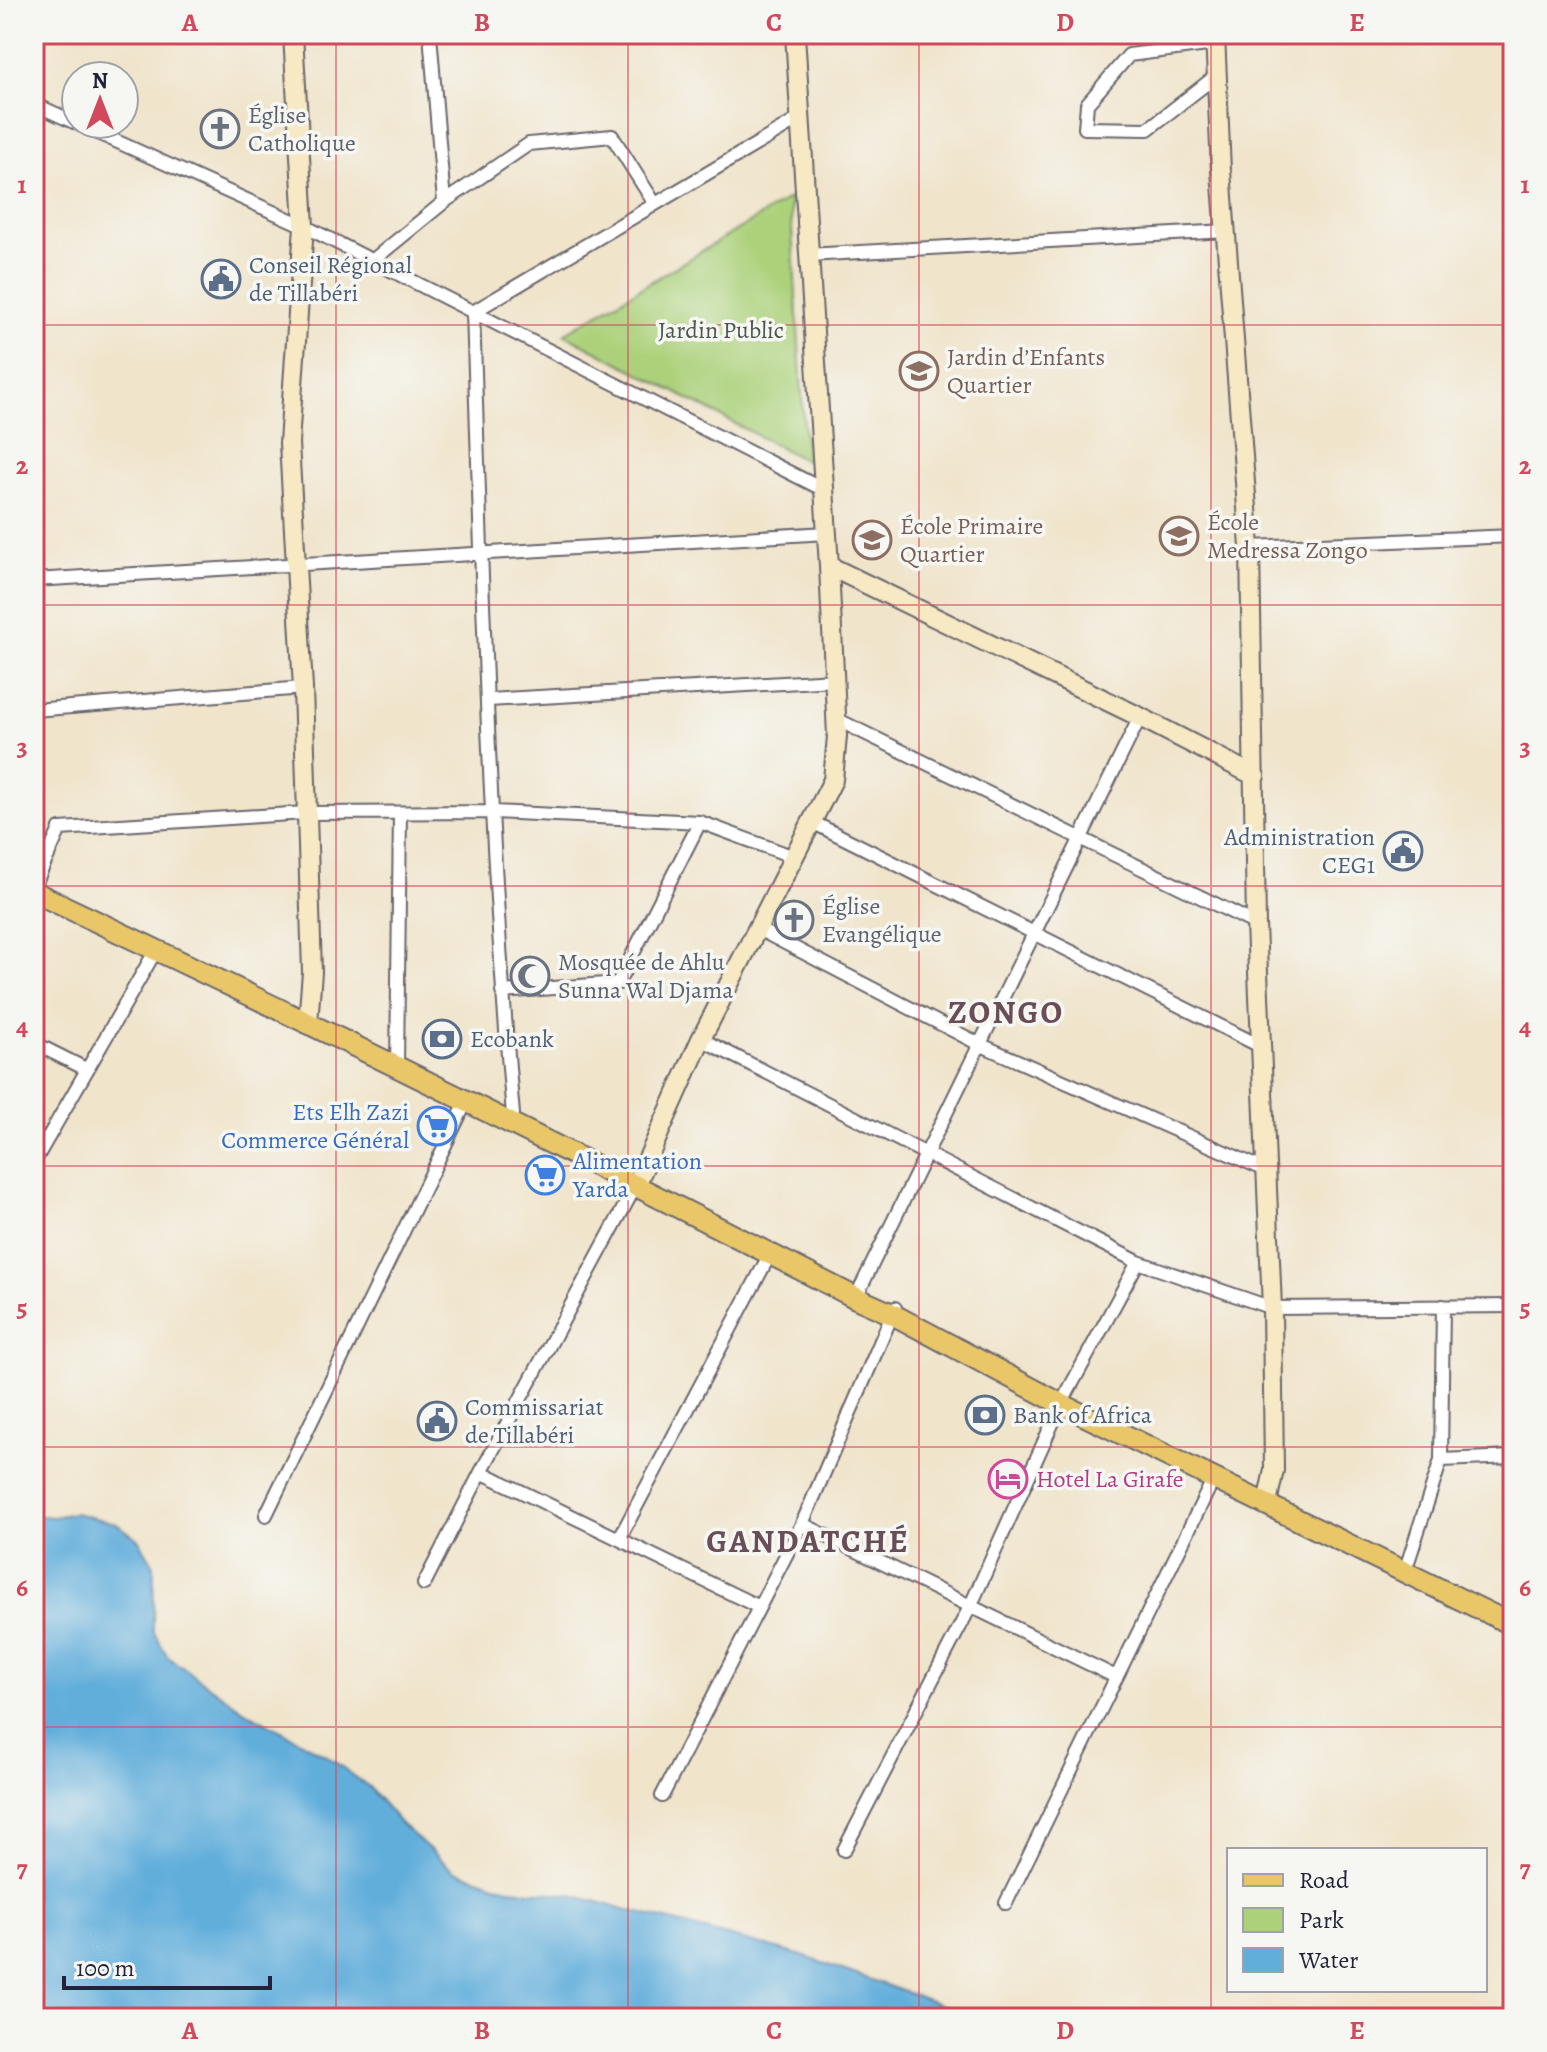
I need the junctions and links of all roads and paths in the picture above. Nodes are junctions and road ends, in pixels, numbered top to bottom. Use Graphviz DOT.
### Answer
graph roads {
  1 [pos="293,34"];
  2 [pos="430,34"];
  3 [pos="795,34"];
  4 [pos="1215,39"];
  5 [pos="1216,76"];
  6 [pos="34,104"];
  7 [pos="60,116"];
  8 [pos="799,119"];
  9 [pos="113,140"];
  10 [pos="444,202"];
  11 [pos="655,204"];
  12 [pos="304,226"];
  13 [pos="1226,231"];
  14 [pos="808,255"];
  15 [pos="372,261"];
  16 [pos="473,312"];
  17 [pos="824,490"];
  18 [pos="827,533"];
  19 [pos="1513,536"];
  20 [pos="1250,547"];
  21 [pos="481,554"];
  22 [pos="294,565"];
  23 [pos="829,566"];
  24 [pos="34,580"];
  25 [pos="835,680"];
  26 [pos="303,688"];
  27 [pos="488,700"];
  28 [pos="34,710"];
  29 [pos="1140,717"];
  30 [pos="836,719"];
  31 [pos="1255,776"];
  32 [pos="494,812"];
  33 [pos="305,813"];
  34 [pos="400,813"];
  35 [pos="700,822"];
  36 [pos="812,822"];
  37 [pos="1081,837"];
  38 [pos="794,857"];
  39 [pos="35,885"];
  40 [pos="1256,924"];
  41 [pos="758,929"];
  42 [pos="1034,933"];
  43 [pos="156,950"];
  44 [pos="502,992"];
  45 [pos="308,1016"];
  46 [pos="701,1039"];
  47 [pos="34,1043"];
  48 [pos="979,1044"];
  49 [pos="1262,1047"];
  50 [pos="398,1062"];
  51 [pos="86,1069"];
  52 [pos="466,1102"];
  53 [pos="513,1114"];
  54 [pos="926,1154"];
  55 [pos="34,1162"];
  56 [pos="1268,1171"];
  57 [pos="638,1180"];
  58 [pos="770,1254"];
  59 [pos="1138,1262"];
  60 [pos="860,1289"];
  61 [pos="1443,1306"];
  62 [pos="1513,1306"];
  63 [pos="1272,1308"];
  64 [pos="894,1310"];
  65 [pos="1063,1399"];
  66 [pos="1513,1457"];
  67 [pos="1441,1460"];
  68 [pos="481,1472"];
  69 [pos="1214,1478"];
  70 [pos="1268,1498"];
  71 [pos="266,1515"];
  72 [pos="802,1524"];
  73 [pos="619,1539"];
  74 [pos="1408,1562"];
  75 [pos="424,1584"];
  76 [pos="759,1607"];
  77 [pos="970,1607"];
  78 [pos="1513,1613"];
  79 [pos="1513,1625"];
  80 [pos="1116,1677"];
  81 [pos="662,1796"];
  82 [pos="844,1850"];
  83 [pos="1006,1903"];
  1 -- 12 [label="street"];
  2 -- 10 [label="street"];
  3 -- 8 [label="street"];
  4 -- 5 [label="street"];
  4 -- 5 [label="street"];
  5 -- 13 [label="street"];
  6 -- 7 [label="street"];
  8 -- 11 [label="street"];
  8 -- 14 [label="street"];
  9 -- 12 [label="street"];
  10 -- 11 [label="street"];
  10 -- 15 [label="street"];
  11 -- 16 [label="street"];
  12 -- 15 [label="street"];
  12 -- 22 [label="street"];
  13 -- 14 [label="street"];
  13 -- 20 [label="street"];
  14 -- 17 [label="street"];
  15 -- 16 [label="street"];
  16 -- 17 [label="street"];
  16 -- 21 [label="street"];
  17 -- 18 [label="street"];
  18 -- 21 [label="street"];
  18 -- 23 [label="street"];
  19 -- 20 [label="street"];
  20 -- 31 [label="street"];
  21 -- 22 [label="street"];
  21 -- 27 [label="street"];
  22 -- 24 [label="street"];
  22 -- 26 [label="street"];
  23 -- 25 [label="street"];
  23 -- 29 [label="street"];
  25 -- 27 [label="street"];
  25 -- 30 [label="street"];
  26 -- 28 [label="street"];
  26 -- 33 [label="street"];
  27 -- 32 [label="street"];
  29 -- 31 [label="street"];
  29 -- 37 [label="street"];
  30 -- 36 [label="street"];
  30 -- 37 [label="street"];
  31 -- 40 [label="street"];
  32 -- 34 [label="street"];
  32 -- 35 [label="street"];
  32 -- 44 [label="street"];
  33 -- 34 [label="street"];
  33 -- 39 [label="street"];
  33 -- 45 [label="street"];
  34 -- 50 [label="street"];
  35 -- 38 [label="street"];
  35 -- 44 [label="street"];
  36 -- 38 [label="street"];
  36 -- 42 [label="street"];
  37 -- 40 [label="street"];
  37 -- 42 [label="street"];
  38 -- 41 [label="street"];
  39 -- 43 [label="main road"];
  39 -- 45 [label="main road"];
  40 -- 49 [label="street"];
  41 -- 46 [label="street"];
  41 -- 48 [label="street"];
  42 -- 48 [label="street"];
  42 -- 49 [label="street"];
  43 -- 45 [label="main road"];
  43 -- 51 [label="street"];
  44 -- 53 [label="street"];
  45 -- 50 [label="main road"];
  46 -- 54 [label="street"];
  46 -- 57 [label="street"];
  47 -- 51 [label="street"];
  48 -- 54 [label="street"];
  48 -- 56 [label="street"];
  49 -- 56 [label="street"];
  50 -- 52 [label="main road"];
  50 -- 53 [label="main road"];
  51 -- 55 [label="street"];
  52 -- 57 [label="main road"];
  52 -- 71 [label="street"];
  53 -- 57 [label="main road"];
  54 -- 59 [label="street"];
  54 -- 60 [label="street"];
  56 -- 63 [label="street"];
  57 -- 58 [label="main road"];
  57 -- 60 [label="main road"];
  57 -- 68 [label="street"];
  58 -- 64 [label="main road"];
  58 -- 73 [label="street"];
  59 -- 63 [label="street"];
  59 -- 65 [label="street"];
  60 -- 64 [label="main road"];
  61 -- 62 [label="street"];
  61 -- 63 [label="street"];
  61 -- 67 [label="street"];
  63 -- 70 [label="street"];
  64 -- 65 [label="main road"];
  64 -- 72 [label="street"];
  65 -- 69 [label="main road"];
  65 -- 70 [label="main road"];
  65 -- 77 [label="street"];
  66 -- 67 [label="street"];
  67 -- 74 [label="street"];
  68 -- 73 [label="street"];
  68 -- 75 [label="street"];
  69 -- 70 [label="main road"];
  69 -- 80 [label="street"];
  70 -- 74 [label="main road"];
  70 -- 79 [label="main road"];
  72 -- 76 [label="street"];
  72 -- 77 [label="street"];
  73 -- 76 [label="street"];
  74 -- 78 [label="main road"];
  76 -- 81 [label="street"];
  77 -- 80 [label="street"];
  77 -- 82 [label="street"];
  80 -- 83 [label="street"];
}
